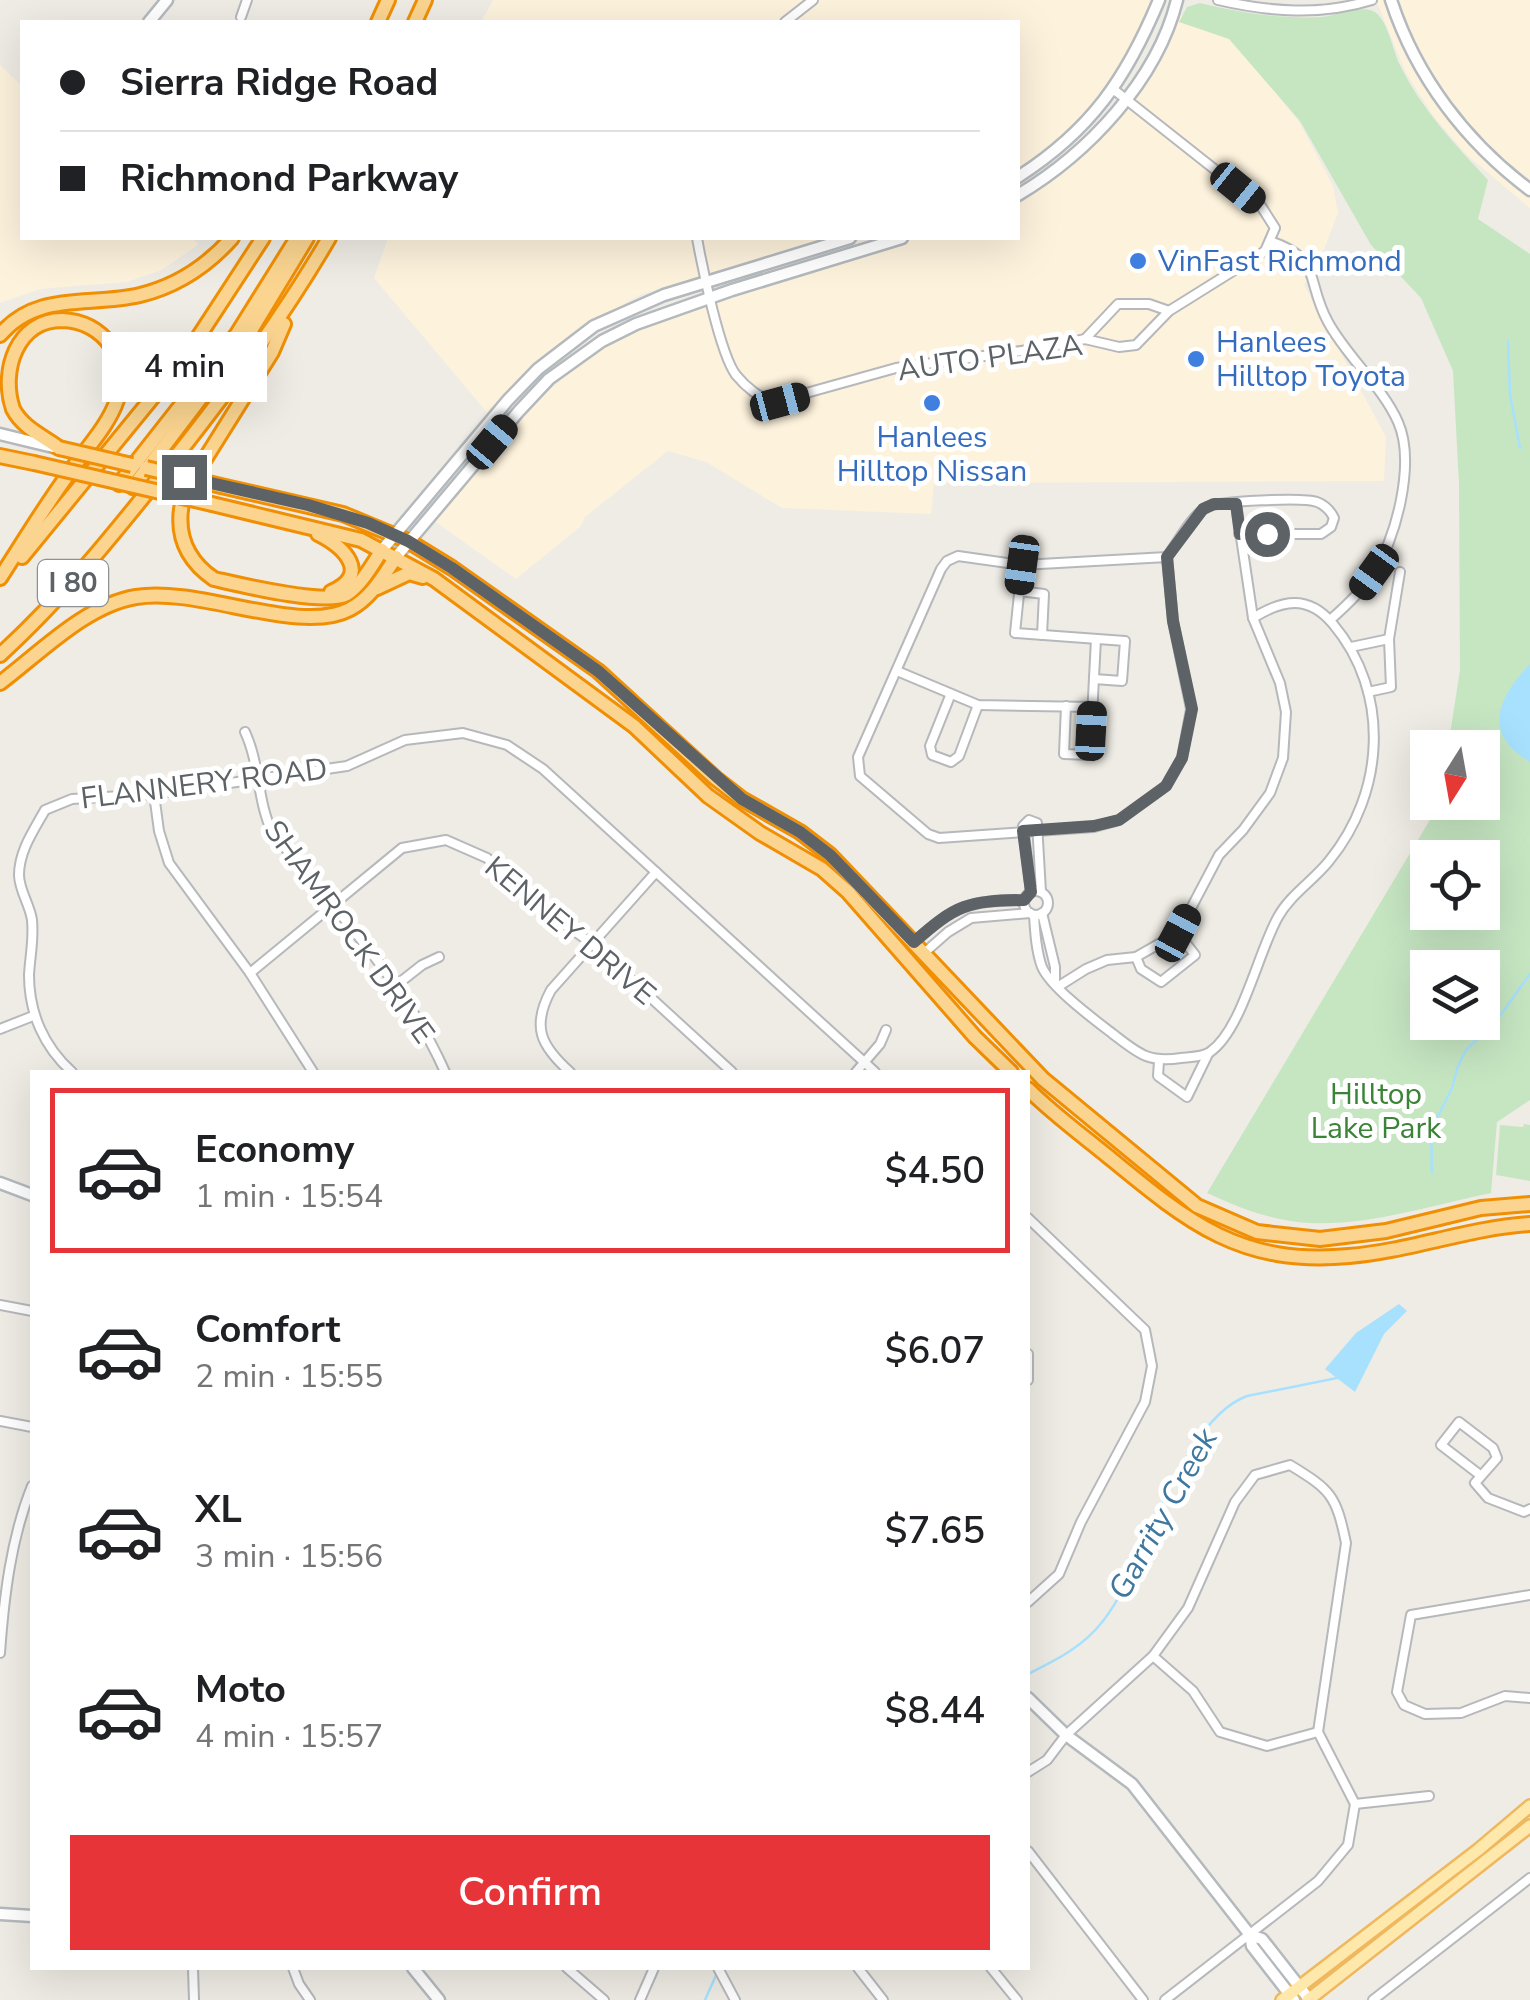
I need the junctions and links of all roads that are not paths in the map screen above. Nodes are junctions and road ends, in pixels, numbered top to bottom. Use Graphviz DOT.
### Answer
graph roads {
  1 [pos="167,0"];
  2 [pos="247,0"];
  3 [pos="812,0"];
  4 [pos="1159,0"];
  5 [pos="1177,0"];
  6 [pos="1218,0"];
  7 [pos="1372,0"];
  8 [pos="1391,0"];
  9 [pos="240,17"];
  10 [pos="150,20"];
  11 [pos="787,20"];
  12 [pos="1113,89"];
  13 [pos="1125,98"];
  14 [pos="1020,176"];
  15 [pos="1530,190"];
  16 [pos="1020,194"];
  17 [pos="230,240"];
  18 [pos="262,240"];
  19 [pos="296,240"];
  20 [pos="307,240"];
  21 [pos="327,240"];
  22 [pos="697,240"];
  23 [pos="843,240"];
  24 [pos="895,240"];
  25 [pos="1270,241"];
  26 [pos="706,282"];
  27 [pos="302,284"];
  28 [pos="710,297"];
  29 [pos="1169,312"];
  30 [pos="0,335"];
  31 [pos="1085,339"];
  32 [pos="194,398"];
  33 [pos="0,434"];
  34 [pos="59,448"];
  35 [pos="0,456"];
  36 [pos="139,466"];
  37 [pos="126,485"];
  38 [pos="1236,504"];
  39 [pos="298,523"];
  40 [pos="393,534"];
  41 [pos="1240,534"];
  42 [pos="408,541"];
  43 [pos="382,550"];
  44 [pos="396,557"];
  45 [pos="1167,557"];
  46 [pos="1022,565"];
  47 [pos="1400,572"];
  48 [pos="434,579"];
  49 [pos="0,580"];
  50 [pos="374,589"];
  51 [pos="1019,591"];
  52 [pos="308,596"];
  53 [pos="1253,618"];
  54 [pos="1330,620"];
  55 [pos="1042,635"];
  56 [pos="1096,639"];
  57 [pos="1388,639"];
  58 [pos="1351,646"];
  59 [pos="0,655"];
  60 [pos="897,671"];
  61 [pos="1094,679"];
  62 [pos="0,683"];
  63 [pos="1368,692"];
  64 [pos="950,696"];
  65 [pos="978,704"];
  66 [pos="1066,706"];
  67 [pos="1092,708"];
  68 [pos="245,732"];
  69 [pos="258,780"];
  70 [pos="154,794"];
  71 [pos="1037,830"];
  72 [pos="1023,831"];
  73 [pos="1039,863"];
  74 [pos="1027,864"];
  75 [pos="656,872"];
  76 [pos="1032,895"];
  77 [pos="332,906"];
  78 [pos="1035,913"];
  79 [pos="1178,933"];
  80 [pos="914,942"];
  81 [pos="591,943"];
  82 [pos="903,953"];
  83 [pos="925,953"];
  84 [pos="1136,956"];
  85 [pos="439,957"];
  86 [pos="913,964"];
  87 [pos="250,972"];
  88 [pos="1057,984"];
  89 [pos="394,987"];
  90 [pos="33,1016"];
  91 [pos="0,1029"];
  92 [pos="886,1030"];
  93 [pos="1208,1054"];
  94 [pos="1158,1061"];
  95 [pos="865,1063"];
  96 [pos="70,1070"];
  97 [pos="312,1070"];
  98 [pos="444,1070"];
  99 [pos="568,1070"];
  100 [pos="730,1070"];
  101 [pos="858,1070"];
  102 [pos="873,1070"];
  103 [pos="1009,1070"];
  104 [pos="1030,1091"];
  105 [pos="0,1183"];
  106 [pos="30,1194"];
  107 [pos="1530,1204"];
  108 [pos="1030,1220"];
  109 [pos="1530,1224"];
  110 [pos="0,1305"];
  111 [pos="30,1311"];
  112 [pos="0,1421"];
  113 [pos="30,1426"];
  114 [pos="1480,1476"];
  115 [pos="30,1491"];
  116 [pos="1530,1508"];
  117 [pos="0,1554"];
  118 [pos="13,1556"];
  119 [pos="1530,1595"];
  120 [pos="1030,1600"];
  121 [pos="0,1653"];
  122 [pos="1152,1656"];
  123 [pos="1530,1698"];
  124 [pos="1030,1700"];
  125 [pos="1318,1732"];
  126 [pos="1066,1735"];
  127 [pos="1030,1771"];
  128 [pos="1429,1796"];
  129 [pos="1355,1804"];
  130 [pos="1530,1806"];
  131 [pos="1530,1826"];
  132 [pos="1030,1854"];
  133 [pos="1530,1878"];
  134 [pos="0,1914"];
  135 [pos="30,1916"];
  136 [pos="1250,1935"];
  137 [pos="193,1970"];
  138 [pos="294,1970"];
  139 [pos="414,1970"];
  140 [pos="569,1970"];
  141 [pos="653,1970"];
  142 [pos="860,1970"];
  143 [pos="994,1970"];
  144 [pos="720,1971"];
  145 [pos="1291,1995"];
  146 [pos="194,2000"];
  147 [pos="310,2000"];
  148 [pos="438,2000"];
  149 [pos="604,2000"];
  150 [pos="640,2000"];
  151 [pos="735,2000"];
  152 [pos="883,2000"];
  153 [pos="1017,2000"];
  154 [pos="1142,2000"];
  155 [pos="1165,2000"];
  156 [pos="1309,2000"];
  157 [pos="1373,2000"];
  1 -- 10 [label="street"];
  2 -- 9 [label="street"];
  3 -- 11 [label="street"];
  4 -- 12 [label="street"];
  5 -- 13 [label="street"];
  6 -- 7 [label="street"];
  8 -- 15 [label="street"];
  12 -- 13 [label="street"];
  12 -- 14 [label="street"];
  13 -- 16 [label="street"];
  13 -- 25 [label="street"];
  17 -- 30 [label="highway"];
  18 -- 49 [label="highway, I 80"];
  19 -- 32 [label="highway"];
  20 -- 32 [label="highway"];
  21 -- 27 [label="highway, I 80"];
  22 -- 26 [label="street, AUTO PLAZA"];
  23 -- 26 [label="street"];
  24 -- 28 [label="street"];
  25 -- 29 [label="street, AUTO PLAZA"];
  25 -- 54 [label="street"];
  26 -- 28 [label="street, AUTO PLAZA"];
  26 -- 40 [label="street"];
  27 -- 52 [label="highway"];
  27 -- 59 [label="highway, I 80"];
  28 -- 31 [label="street, AUTO PLAZA"];
  28 -- 42 [label="street"];
  29 -- 31 [label="street, AUTO PLAZA"];
  29 -- 31 [label="street"];
  32 -- 36 [label="highway"];
  33 -- 34 [label="street"];
  34 -- 36 [label="highway, bridge"];
  34 -- 49 [label="highway"];
  35 -- 37 [label="highway, bridge"];
  36 -- 37 [label="highway, bridge"];
  36 -- 40 [label="highway, bridge"];
  37 -- 39 [label="highway, bridge"];
  38 -- 41 [label="street"];
  38 -- 41 [label="street"];
  38 -- 45 [label="street"];
  39 -- 43 [label="highway"];
  39 -- 52 [label="highway"];
  40 -- 42 [label="highway"];
  40 -- 43 [label="street"];
  41 -- 53 [label="street"];
  42 -- 44 [label="street"];
  42 -- 80 [label="highway"];
  43 -- 44 [label="highway"];
  43 -- 52 [label="highway"];
  44 -- 48 [label="highway"];
  44 -- 50 [label="highway"];
  45 -- 46 [label="street"];
  45 -- 71 [label="street"];
  46 -- 51 [label="street"];
  46 -- 60 [label="street"];
  47 -- 57 [label="street"];
  48 -- 50 [label="highway"];
  48 -- 82 [label="highway"];
  50 -- 62 [label="highway"];
  51 -- 55 [label="street"];
  51 -- 55 [label="street"];
  53 -- 54 [label="street"];
  53 -- 79 [label="street"];
  54 -- 58 [label="street"];
  55 -- 56 [label="street"];
  56 -- 61 [label="street"];
  56 -- 61 [label="street"];
  57 -- 58 [label="street"];
  57 -- 63 [label="street"];
  58 -- 63 [label="street"];
  60 -- 64 [label="street"];
  60 -- 72 [label="street"];
  61 -- 67 [label="street"];
  63 -- 93 [label="street"];
  64 -- 65 [label="street"];
  64 -- 65 [label="street"];
  65 -- 66 [label="street"];
  66 -- 67 [label="street"];
  66 -- 67 [label="street"];
  68 -- 69 [label="street, SHAMROCK DRIVE"];
  69 -- 70 [label="street, FLANNERY ROAD"];
  69 -- 75 [label="street, FLANNERY ROAD"];
  69 -- 77 [label="street, SHAMROCK DRIVE"];
  70 -- 87 [label="street"];
  70 -- 90 [label="street, FLANNERY ROAD"];
  71 -- 72 [label="street"];
  71 -- 73 [label="street"];
  72 -- 74 [label="street"];
  73 -- 74 [label="street"];
  73 -- 76 [label="street"];
  74 -- 76 [label="street"];
  75 -- 81 [label="street"];
  75 -- 95 [label="street, FLANNERY ROAD"];
  76 -- 78 [label="street"];
  76 -- 78 [label="street"];
  76 -- 80 [label="street"];
  77 -- 81 [label="street, KENNEY DRIVE"];
  77 -- 87 [label="street, KENNEY DRIVE"];
  77 -- 89 [label="street, SHAMROCK DRIVE"];
  78 -- 83 [label="street"];
  78 -- 88 [label="street"];
  79 -- 84 [label="street"];
  79 -- 84 [label="street"];
  80 -- 82 [label="street"];
  80 -- 83 [label="highway"];
  81 -- 99 [label="street"];
  81 -- 100 [label="street, KENNEY DRIVE"];
  82 -- 86 [label="highway"];
  83 -- 86 [label="street"];
  83 -- 107 [label="highway"];
  84 -- 88 [label="street"];
  85 -- 89 [label="street"];
  86 -- 103 [label="highway"];
  87 -- 97 [label="street"];
  88 -- 94 [label="street"];
  89 -- 98 [label="street, SHAMROCK DRIVE"];
  90 -- 91 [label="street"];
  90 -- 96 [label="street, FLANNERY ROAD"];
  92 -- 95 [label="street"];
  93 -- 94 [label="street"];
  93 -- 94 [label="street"];
  95 -- 101 [label="street"];
  95 -- 102 [label="street, FLANNERY ROAD"];
  104 -- 109 [label="highway"];
  105 -- 106 [label="street"];
  108 -- 120 [label="street"];
  110 -- 111 [label="street"];
  112 -- 113 [label="street"];
  114 -- 114 [label="street"];
  114 -- 116 [label="street"];
  115 -- 118 [label="street"];
  117 -- 118 [label="street"];
  118 -- 121 [label="street"];
  119 -- 123 [label="street"];
  122 -- 125 [label="street"];
  122 -- 125 [label="street"];
  122 -- 126 [label="street"];
  124 -- 126 [label="street"];
  125 -- 129 [label="street"];
  126 -- 127 [label="street"];
  126 -- 136 [label="street"];
  128 -- 129 [label="street"];
  129 -- 136 [label="street"];
  130 -- 145 [label="main road"];
  131 -- 156 [label="main road"];
  132 -- 154 [label="street"];
  133 -- 157 [label="street"];
  134 -- 135 [label="street"];
  136 -- 145 [label="street"];
  136 -- 155 [label="street"];
  137 -- 146 [label="street"];
  138 -- 147 [label="street"];
  139 -- 148 [label="street"];
  140 -- 149 [label="street"];
  141 -- 150 [label="street"];
  142 -- 152 [label="street"];
  143 -- 153 [label="street"];
  144 -- 151 [label="street"];
  145 -- 156 [label="street"];
}
